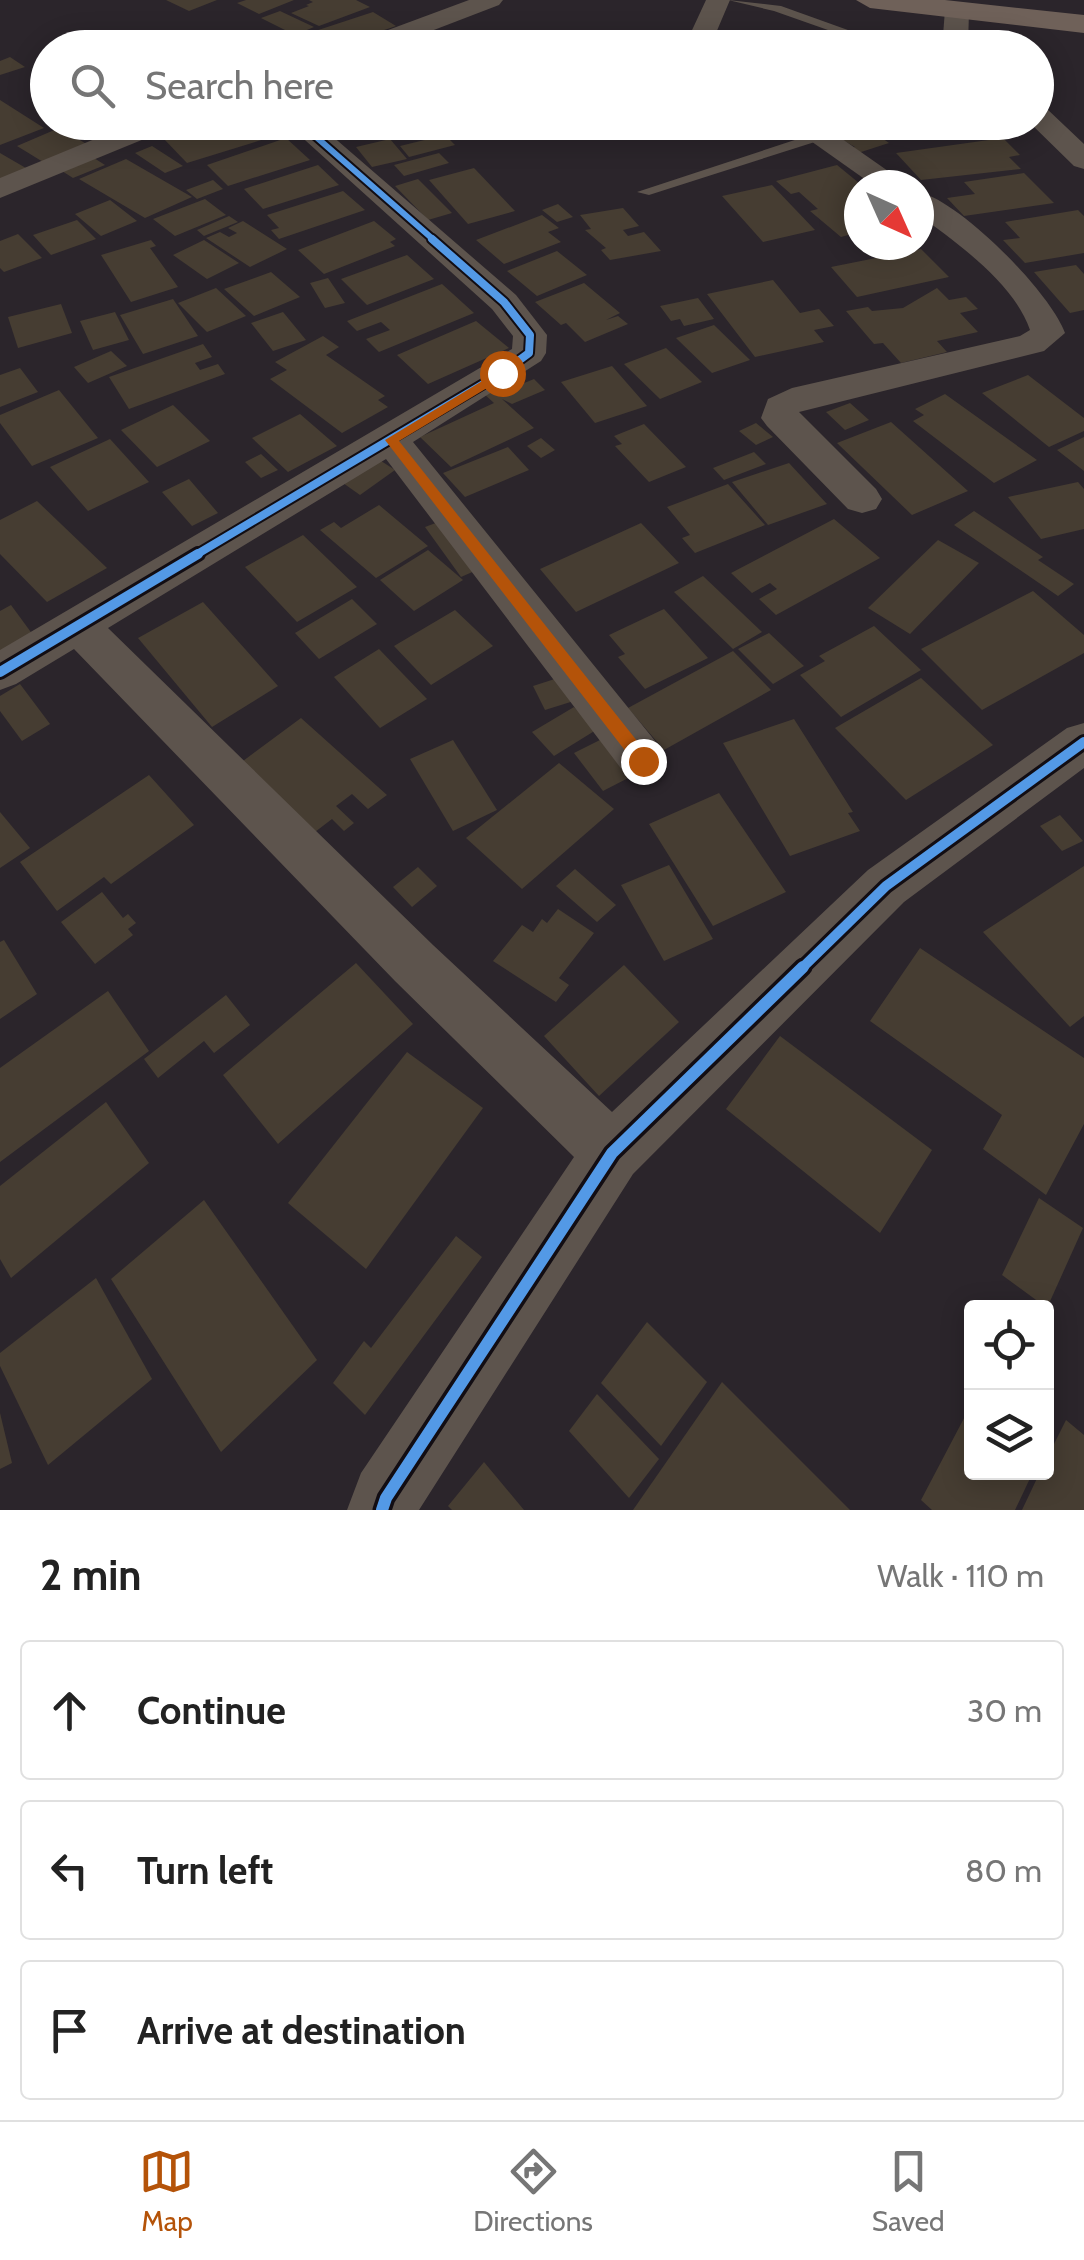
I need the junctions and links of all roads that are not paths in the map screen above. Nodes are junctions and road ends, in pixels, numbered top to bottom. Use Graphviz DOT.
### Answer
graph roads {
  1 [pos="491,0"];
  2 [pos="718,0"];
  3 [pos="734,0"];
  4 [pos="870,0"];
  5 [pos="957,10"];
  6 [pos="1084,24"];
  7 [pos="410,30"];
  8 [pos="705,30"];
  9 [pos="840,30"];
  10 [pos="956,30"];
  11 [pos="1054,131"];
  12 [pos="117,140"];
  13 [pos="320,140"];
  14 [pos="781,140"];
  15 [pos="823,140"];
  16 [pos="1084,160"];
  17 [pos="870,170"];
  18 [pos="0,188"];
  19 [pos="644,192"];
  20 [pos="934,212"];
  21 [pos="391,440"];
  22 [pos="862,498"];
  23 [pos="79,626"];
  24 [pos="0,672"];
  25 [pos="1084,742"];
  26 [pos="643,761"];
  27 [pos="612,1153"];
  28 [pos="382,1510"];
  1 -- 7 [label="street"];
  2 -- 8 [label="street"];
  3 -- 9 [label="lane"];
  4 -- 5 [label="highway"];
  5 -- 6 [label="highway"];
  5 -- 10 [label="street"];
  11 -- 16 [label="street"];
  12 -- 18 [label="street"];
  13 -- 21 [label="street"];
  14 -- 19 [label="lane"];
  15 -- 17 [label="street"];
  20 -- 22 [label="street"];
  21 -- 23 [label="street"];
  21 -- 26 [label="street"];
  23 -- 24 [label="street"];
  23 -- 27 [label="street"];
  25 -- 27 [label="street"];
  27 -- 28 [label="street"];
}
